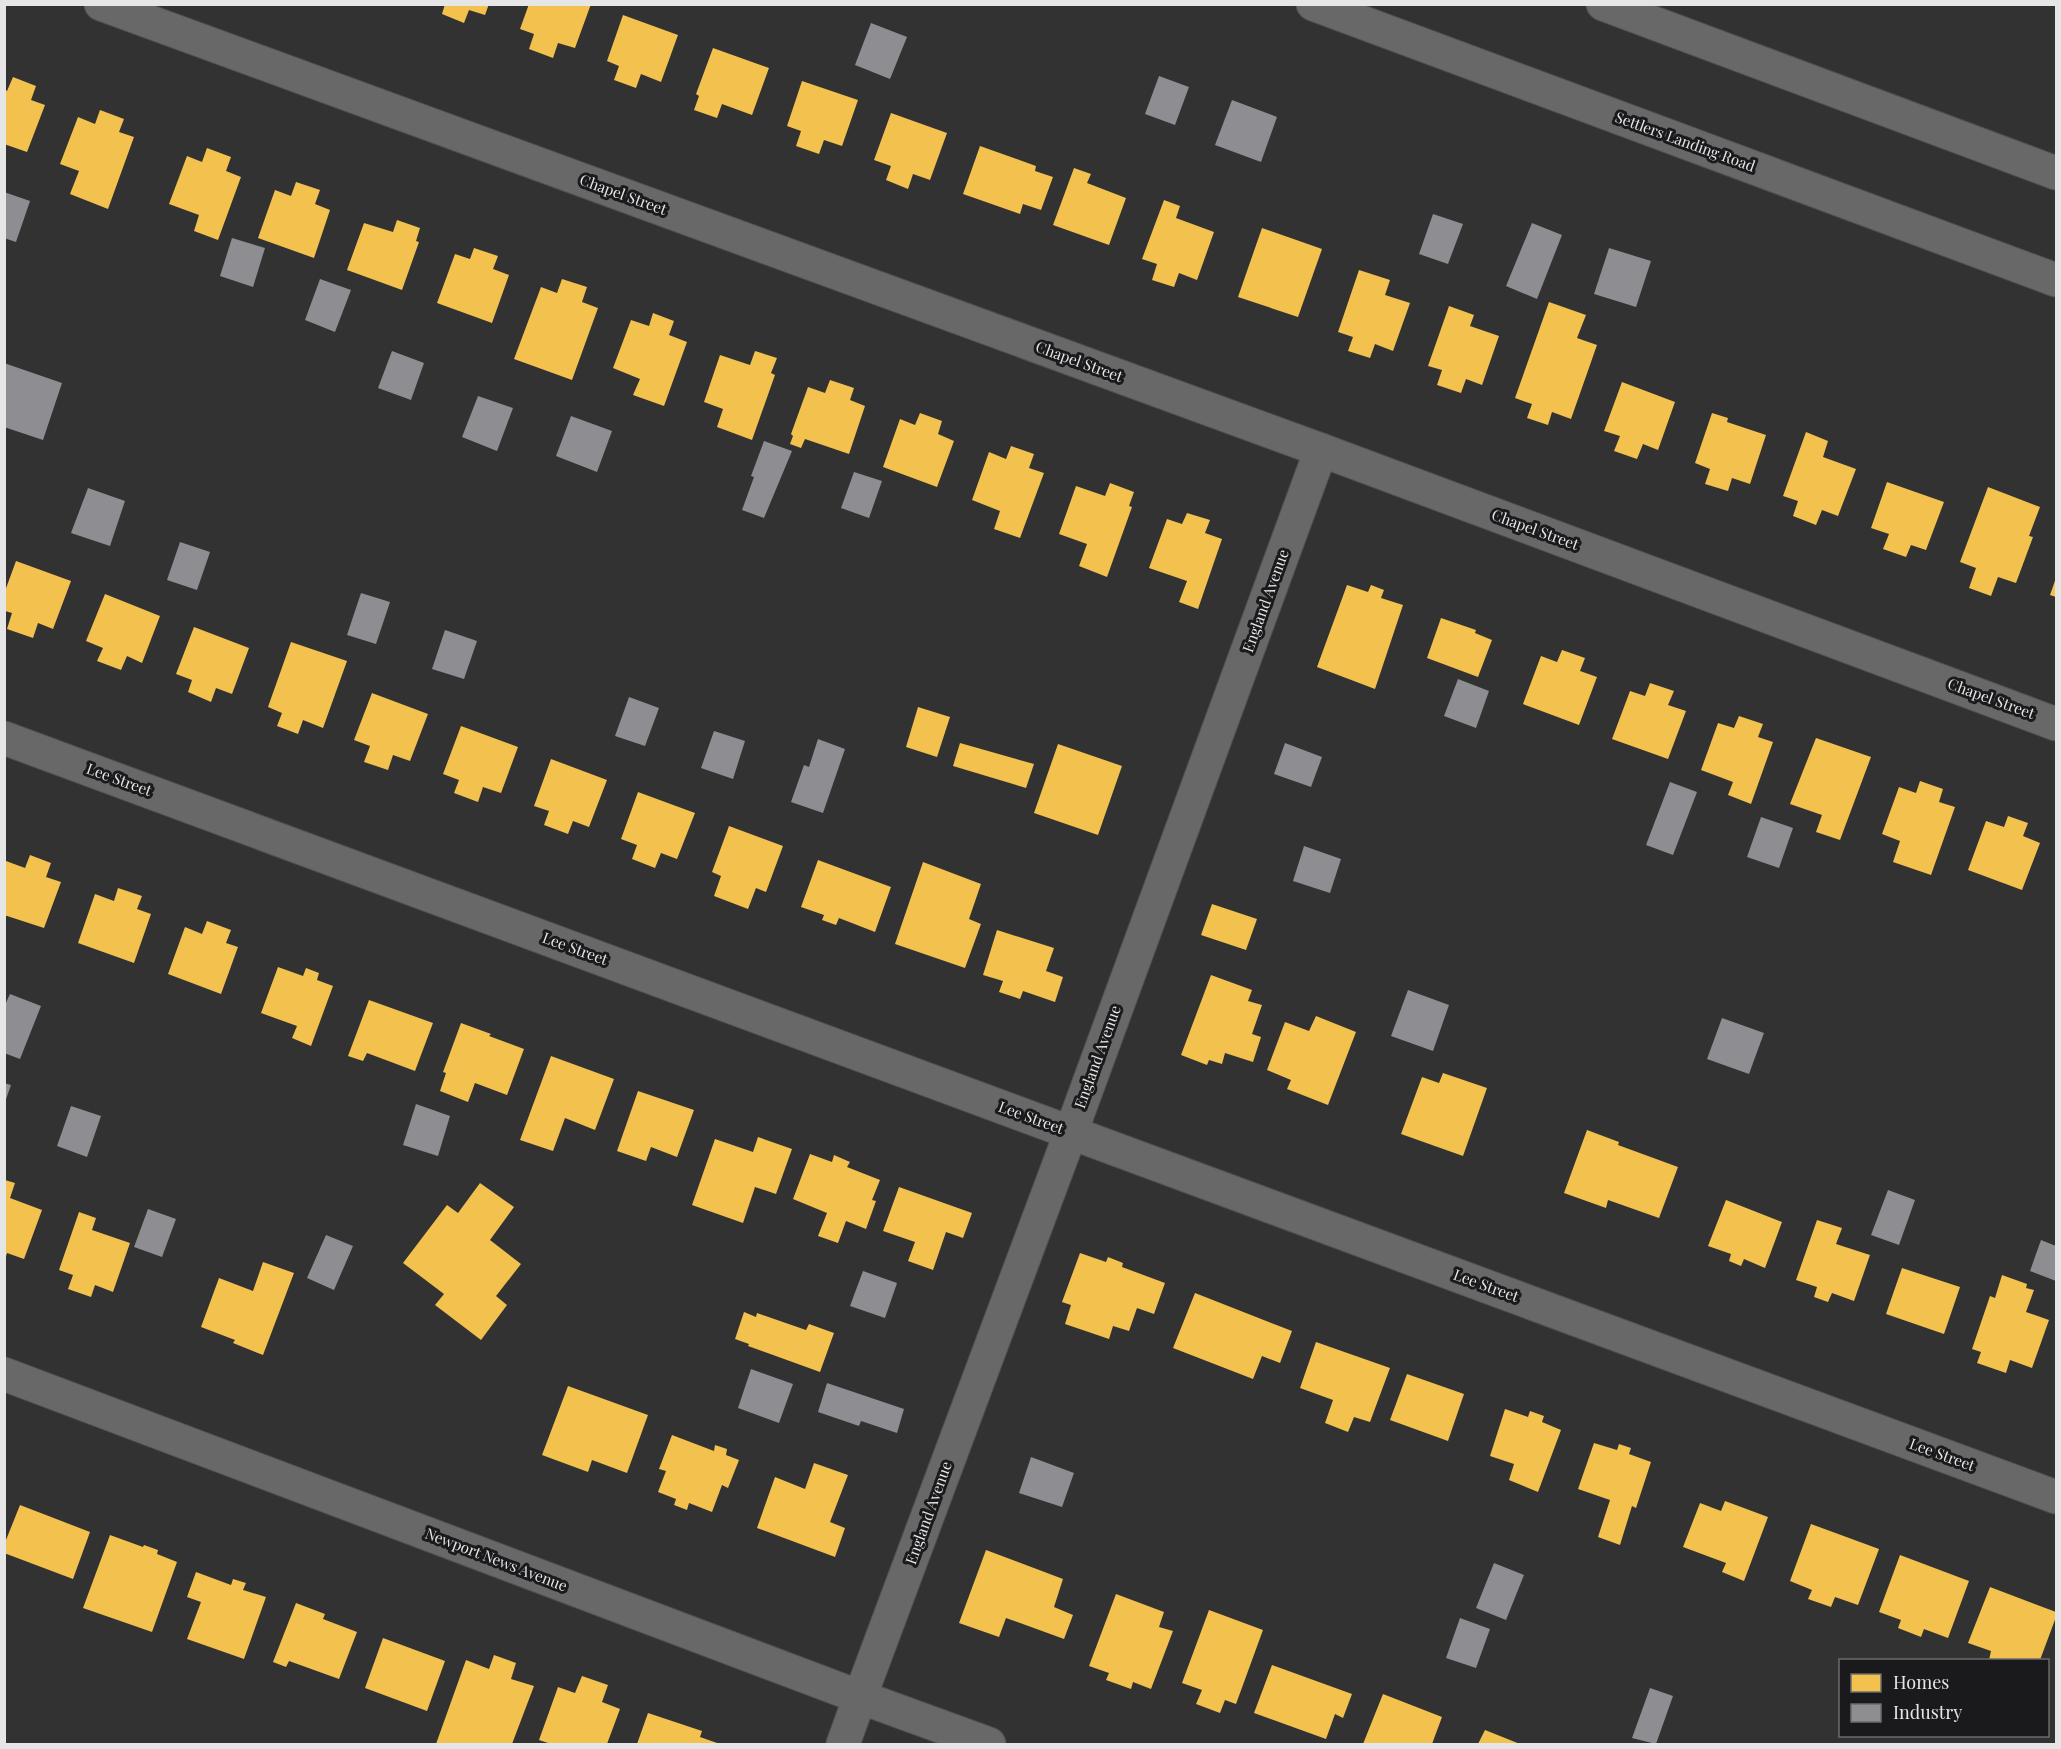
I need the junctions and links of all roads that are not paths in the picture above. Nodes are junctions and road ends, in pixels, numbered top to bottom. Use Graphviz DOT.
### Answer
graph roads {
  1 [pos="101,4"];
  2 [pos="1313,4"];
  3 [pos="1603,4"];
  4 [pos="2056,173"];
  5 [pos="2056,280"];
  6 [pos="1321,450"];
  7 [pos="2056,724"];
  8 [pos="4,738"];
  9 [pos="1071,1132"];
  10 [pos="4,1374"];
  11 [pos="2056,1497"];
  12 [pos="860,1697"];
  13 [pos="843,1744"];
  14 [pos="989,1744"];
  1 -- 6 [label="street, Chapel Street"];
  2 -- 5 [label="street, Settlers Landing Road"];
  3 -- 4 [label="street"];
  6 -- 7 [label="street, Chapel Street"];
  6 -- 9 [label="street, England Avenue"];
  8 -- 9 [label="street, Lee Street"];
  9 -- 11 [label="street, Lee Street"];
  9 -- 12 [label="street, England Avenue"];
  10 -- 12 [label="street, Newport News Avenue"];
  12 -- 13 [label="street, England Avenue"];
  12 -- 14 [label="street, Newport News Avenue"];
}
